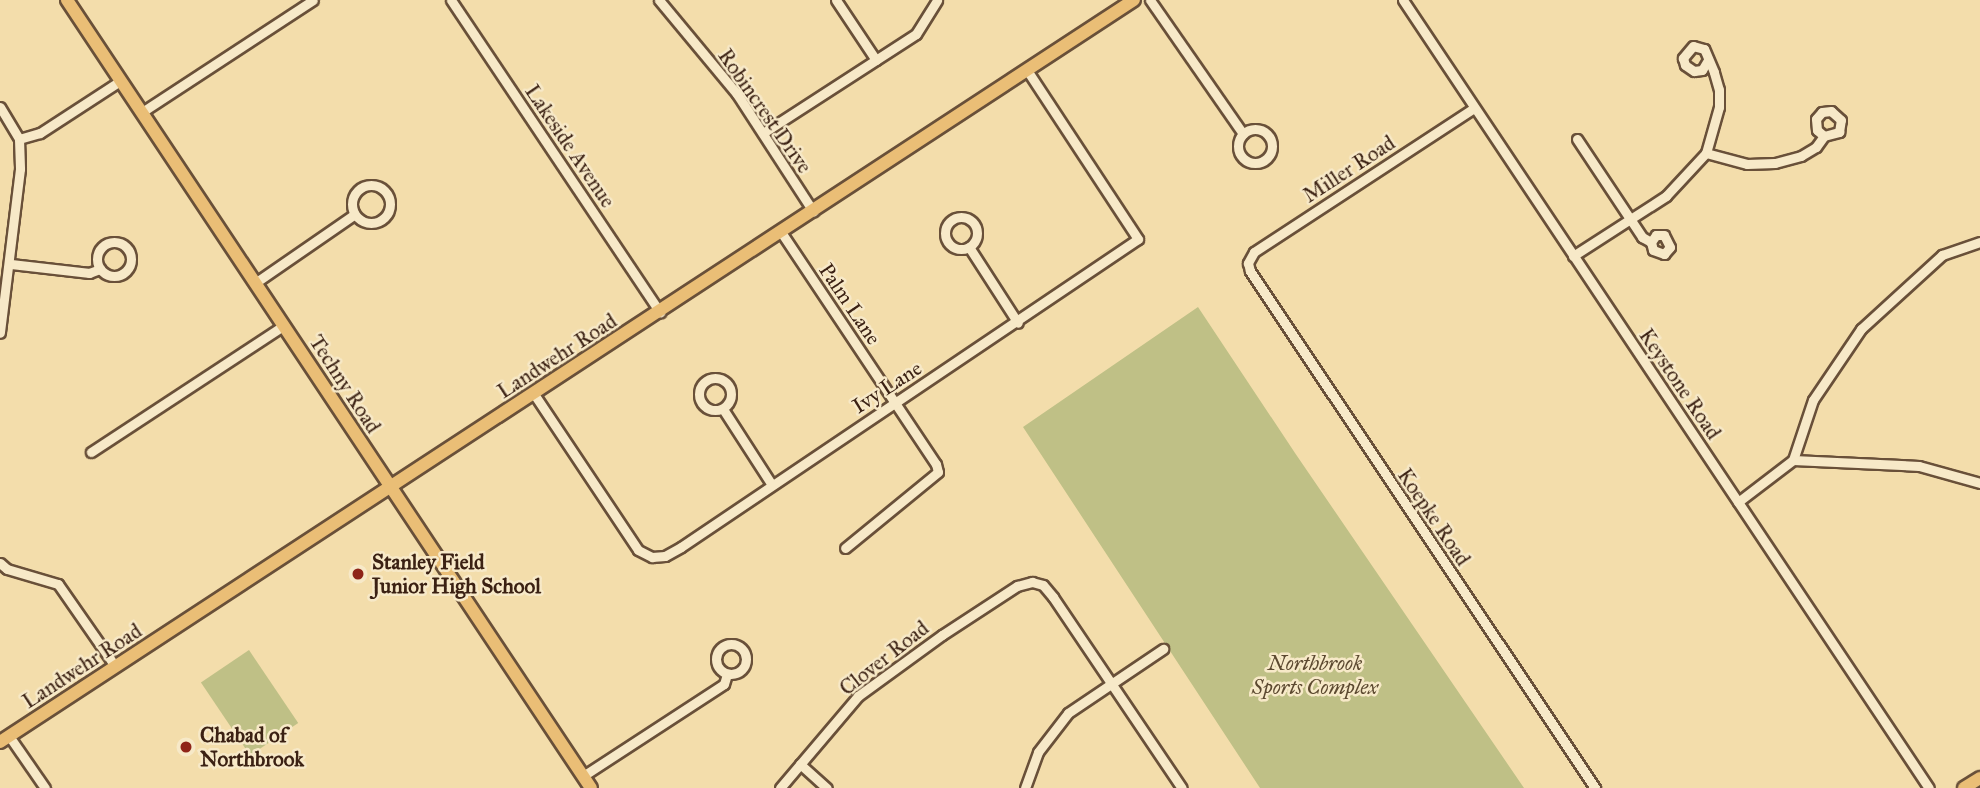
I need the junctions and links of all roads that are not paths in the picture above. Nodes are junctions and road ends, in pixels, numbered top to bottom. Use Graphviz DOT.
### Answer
graph roads {
  1 [pos="67,0"];
  2 [pos="313,0"];
  3 [pos="451,0"];
  4 [pos="659,0"];
  5 [pos="836,0"];
  6 [pos="937,0"];
  7 [pos="1134,0"];
  8 [pos="1150,0"];
  9 [pos="1403,0"];
  10 [pos="876,60"];
  11 [pos="1708,60"];
  12 [pos="1027,70"];
  13 [pos="120,81"];
  14 [pos="0,107"];
  15 [pos="1474,108"];
  16 [pos="142,112"];
  17 [pos="763,133"];
  18 [pos="1243,134"];
  19 [pos="1824,136"];
  20 [pos="19,139"];
  21 [pos="1577,139"];
  22 [pos="1706,153"];
  23 [pos="813,211"];
  24 [pos="355,214"];
  25 [pos="1629,219"];
  26 [pos="781,232"];
  27 [pos="1651,242"];
  28 [pos="1980,242"];
  29 [pos="969,247"];
  30 [pos="1573,256"];
  31 [pos="1248,263"];
  32 [pos="11,264"];
  33 [pos="100,268"];
  34 [pos="256,283"];
  35 [pos="660,312"];
  36 [pos="1018,323"];
  37 [pos="284,326"];
  38 [pos="0,333"];
  39 [pos="534,394"];
  40 [pos="895,403"];
  41 [pos="723,409"];
  42 [pos="91,452"];
  43 [pos="1793,460"];
  44 [pos="1980,483"];
  45 [pos="772,485"];
  46 [pos="391,488"];
  47 [pos="1738,502"];
  48 [pos="845,548"];
  49 [pos="0,563"];
  50 [pos="1163,649"];
  51 [pos="115,666"];
  52 [pos="727,674"];
  53 [pos="1110,683"];
  54 [pos="5,739"];
  55 [pos="800,764"];
  56 [pos="583,776"];
  57 [pos="1980,778"];
  58 [pos="45,788"];
  59 [pos="592,788"];
  60 [pos="780,788"];
  61 [pos="827,788"];
  62 [pos="1025,788"];
  63 [pos="1182,788"];
  64 [pos="1595,788"];
  65 [pos="1928,788"];
  66 [pos="1964,788"];
  1 -- 13 [label="main road, Techny Road"];
  2 -- 16 [label="street"];
  3 -- 35 [label="street, Lakeside Avenue"];
  4 -- 17 [label="street, Robincrest Drive"];
  5 -- 10 [label="street"];
  6 -- 10 [label="street"];
  7 -- 12 [label="main road, Landwehr Road"];
  8 -- 18 [label="street"];
  9 -- 15 [label="street, Keystone Road"];
  10 -- 17 [label="street"];
  11 -- 22 [label="street"];
  12 -- 23 [label="main road, Landwehr Road"];
  12 -- 36 [label="street, Ivy Lane"];
  13 -- 16 [label="main road, Techny Road"];
  13 -- 20 [label="street"];
  14 -- 20 [label="street"];
  15 -- 30 [label="street, Keystone Road"];
  15 -- 31 [label="street, Miller Road"];
  16 -- 34 [label="main road, Techny Road"];
  17 -- 23 [label="street, Robincrest Drive"];
  19 -- 22 [label="street"];
  20 -- 32 [label="street"];
  21 -- 25 [label="street"];
  22 -- 25 [label="street"];
  23 -- 26 [label="main road, Landwehr Road"];
  24 -- 24 [label="street"];
  24 -- 34 [label="street"];
  25 -- 27 [label="street"];
  25 -- 30 [label="street"];
  26 -- 35 [label="main road, Landwehr Road"];
  26 -- 40 [label="street, Palm Lane"];
  28 -- 43 [label="street"];
  29 -- 36 [label="street"];
  30 -- 47 [label="street, Keystone Road"];
  31 -- 64 [label="street, Koepke Road"];
  32 -- 33 [label="street"];
  32 -- 38 [label="street"];
  34 -- 37 [label="main road, Techny Road"];
  35 -- 39 [label="main road, Landwehr Road"];
  36 -- 40 [label="street, Ivy Lane"];
  37 -- 42 [label="street"];
  37 -- 46 [label="main road, Techny Road"];
  39 -- 45 [label="street, Ivy Lane"];
  39 -- 46 [label="main road, Landwehr Road"];
  40 -- 45 [label="street, Ivy Lane"];
  40 -- 48 [label="street, Palm Lane"];
  41 -- 45 [label="street"];
  43 -- 44 [label="street"];
  43 -- 47 [label="street"];
  46 -- 51 [label="main road, Landwehr Road"];
  46 -- 56 [label="main road, Techny Road"];
  47 -- 65 [label="street, Keystone Road"];
  49 -- 51 [label="street"];
  50 -- 53 [label="street"];
  51 -- 54 [label="main road, Landwehr Road"];
  52 -- 56 [label="street"];
  53 -- 55 [label="street, Clover Road"];
  53 -- 62 [label="street"];
  53 -- 63 [label="street"];
  54 -- 58 [label="street"];
  55 -- 60 [label="street, Clover Road"];
  55 -- 61 [label="street"];
  56 -- 59 [label="main road, Techny Road"];
  57 -- 66 [label="main road"];
}
